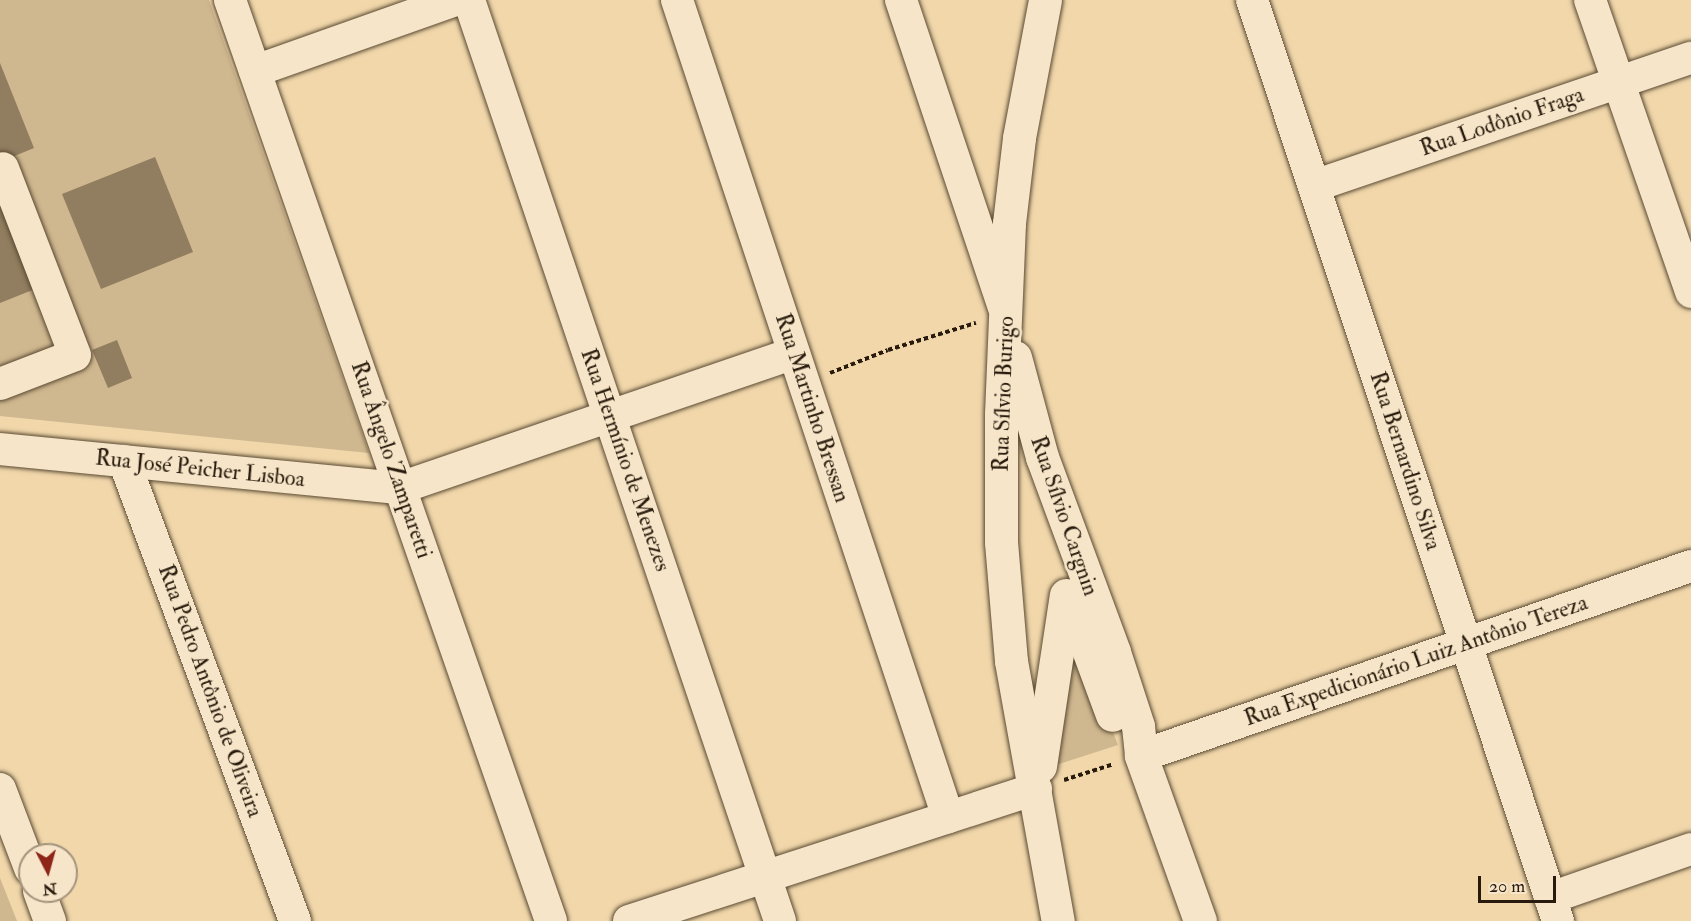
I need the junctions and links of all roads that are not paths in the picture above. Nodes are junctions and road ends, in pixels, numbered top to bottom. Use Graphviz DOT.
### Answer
graph roads {
  1 [pos="230,0"];
  2 [pos="456,0"];
  3 [pos="469,0"];
  4 [pos="677,0"];
  5 [pos="901,0"];
  6 [pos="1045,0"];
  7 [pos="1252,0"];
  8 [pos="1590,0"];
  9 [pos="1691,58"];
  10 [pos="255,71"];
  11 [pos="1619,82"];
  12 [pos="3,168"];
  13 [pos="1314,186"];
  14 [pos="1691,292"];
  15 [pos="1007,314"];
  16 [pos="794,353"];
  17 [pos="0,384"];
  18 [pos="1000,414"];
  19 [pos="610,416"];
  20 [pos="0,449"];
  21 [pos="124,461"];
  22 [pos="400,488"];
  23 [pos="1071,541"];
  24 [pos="1691,566"];
  25 [pos="1067,591"];
  26 [pos="1466,644"];
  27 [pos="1141,756"];
  28 [pos="0,789"];
  29 [pos="1036,789"];
  30 [pos="948,817"];
  31 [pos="21,843"];
  32 [pos="1691,849"];
  33 [pos="765,876"];
  34 [pos="43,903"];
  35 [pos="1554,910"];
  36 [pos="50,921"];
  37 [pos="296,921"];
  38 [pos="551,921"];
  39 [pos="629,921"];
  40 [pos="780,921"];
  41 [pos="1058,921"];
  42 [pos="1200,921"];
  1 -- 10 [label="street, Rua Ângelo Zamparetti"];
  2 -- 10 [label="street"];
  3 -- 19 [label="street, Rua Hermínio de Menezes"];
  4 -- 16 [label="street, Rua Martinho Bressan"];
  5 -- 15 [label="street, Rua Sílvio Cargnin"];
  6 -- 15 [label="main road, Rua Sílvio Burigo"];
  7 -- 13 [label="street, Rua Bernardino Silva"];
  8 -- 11 [label="street"];
  9 -- 11 [label="street, Rua Lodônio Fraga"];
  10 -- 22 [label="street, Rua Ângelo Zamparetti"];
  11 -- 13 [label="street, Rua Lodônio Fraga"];
  11 -- 14 [label="street"];
  12 -- 17 [label="street"];
  13 -- 26 [label="street, Rua Bernardino Silva"];
  15 -- 18 [label="main road, Rua Sílvio Burigo"];
  15 -- 23 [label="main road, Rua Sílvio Cargnin"];
  16 -- 19 [label="street"];
  16 -- 30 [label="street, Rua Martinho Bressan"];
  18 -- 25 [label="main road, Rua Sílvio Cargnin"];
  18 -- 29 [label="main road, Rua Sílvio Burigo"];
  19 -- 22 [label="street"];
  19 -- 33 [label="street, Rua Hermínio de Menezes"];
  20 -- 21 [label="street, Rua José Peicher Lisboa"];
  21 -- 22 [label="street, Rua José Peicher Lisboa"];
  21 -- 37 [label="street, Rua Pedro Antônio de Oliveira"];
  22 -- 38 [label="street, Rua Ângelo Zamparetti"];
  23 -- 25 [label="main road, Rua Sílvio Burigo"];
  23 -- 27 [label="main road, Rua Sílvio Cargnin"];
  24 -- 26 [label="street, Rua Expedicionário Luiz Antônio Tereza"];
  25 -- 27 [label="main road, Rua Sílvio Cargnin"];
  25 -- 29 [label="main road, Rua Sílvio Burigo"];
  26 -- 27 [label="street, Rua Expedicionário Luiz Antônio Tereza"];
  26 -- 35 [label="street, Rua Bernardino Silva"];
  27 -- 42 [label="main road, Rua Sílvio Cargnin"];
  28 -- 31 [label="street"];
  29 -- 30 [label="street"];
  29 -- 41 [label="main road, Rua Sílvio Burigo"];
  30 -- 33 [label="street"];
  32 -- 35 [label="street"];
  33 -- 39 [label="street"];
  33 -- 40 [label="street, Rua Hermínio de Menezes"];
  34 -- 36 [label="street"];
}
